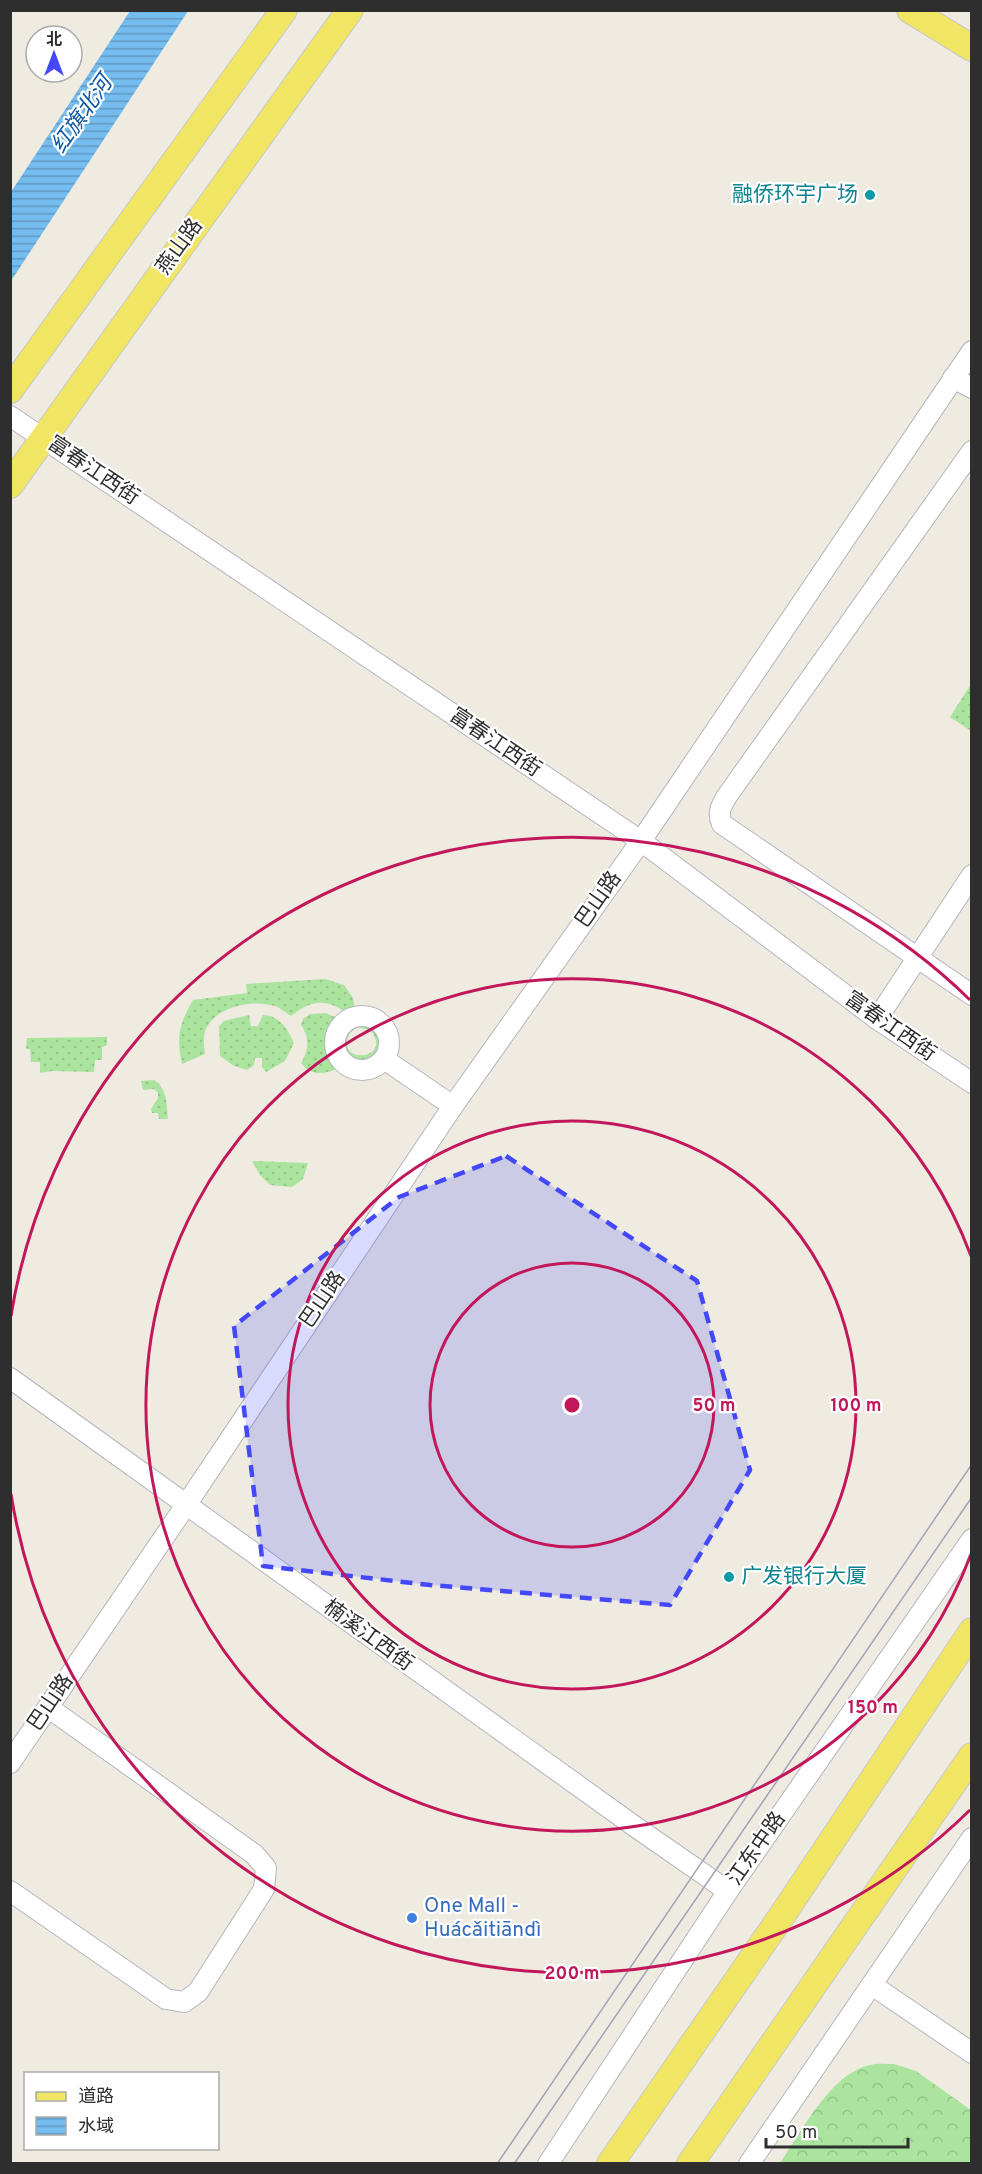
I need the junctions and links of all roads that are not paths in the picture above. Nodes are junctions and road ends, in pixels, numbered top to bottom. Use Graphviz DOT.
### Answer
graph roads {
  1 [pos="284,10"];
  2 [pos="350,10"];
  3 [pos="910,10"];
  4 [pos="972,48"];
  5 [pos="972,351"];
  6 [pos="953,378"];
  7 [pos="972,388"];
  8 [pos="10,390"];
  9 [pos="10,416"];
  10 [pos="43,437"];
  11 [pos="972,452"];
  12 [pos="10,485"];
  13 [pos="641,841"];
  14 [pos="972,875"];
  15 [pos="917,958"];
  16 [pos="972,995"];
  17 [pos="877,1019"];
  18 [pos="384,1059"];
  19 [pos="972,1083"];
  20 [pos="453,1106"];
  21 [pos="10,1378"];
  22 [pos="186,1505"];
  23 [pos="972,1539"];
  24 [pos="972,1631"];
  25 [pos="49,1708"];
  26 [pos="972,1756"];
  27 [pos="10,1763"];
  28 [pos="972,1838"];
  29 [pos="10,1891"];
  30 [pos="728,1891"];
  31 [pos="873,1985"];
  32 [pos="972,2053"];
  33 [pos="548,2163"];
  34 [pos="610,2163"];
  35 [pos="690,2163"];
  36 [pos="749,2163"];
  1 -- 8 [label="main road"];
  2 -- 10 [label="main road, 燕山路"];
  3 -- 4 [label="main road"];
  5 -- 6 [label="street, 巴山路"];
  6 -- 7 [label="street"];
  6 -- 13 [label="street, 巴山路"];
  9 -- 10 [label="street, 富春江西街"];
  10 -- 12 [label="main road, 燕山路"];
  10 -- 13 [label="street, 富春江西街"];
  11 -- 15 [label="street"];
  13 -- 17 [label="street, 富春江西街"];
  13 -- 20 [label="street, 巴山路"];
  14 -- 15 [label="street"];
  15 -- 16 [label="street"];
  15 -- 17 [label="street"];
  17 -- 19 [label="street, 富春江西街"];
  18 -- 20 [label="street"];
  20 -- 22 [label="street, 巴山路"];
  21 -- 22 [label="street, 楠溪江西街"];
  22 -- 25 [label="street, 巴山路"];
  22 -- 30 [label="street, 楠溪江西街"];
  23 -- 30 [label="street, 江东中路"];
  24 -- 34 [label="main road"];
  25 -- 27 [label="street, 巴山路"];
  25 -- 29 [label="street"];
  26 -- 35 [label="main road"];
  28 -- 31 [label="street"];
  30 -- 33 [label="street, 江东中路"];
  31 -- 32 [label="street"];
  31 -- 36 [label="street"];
}
